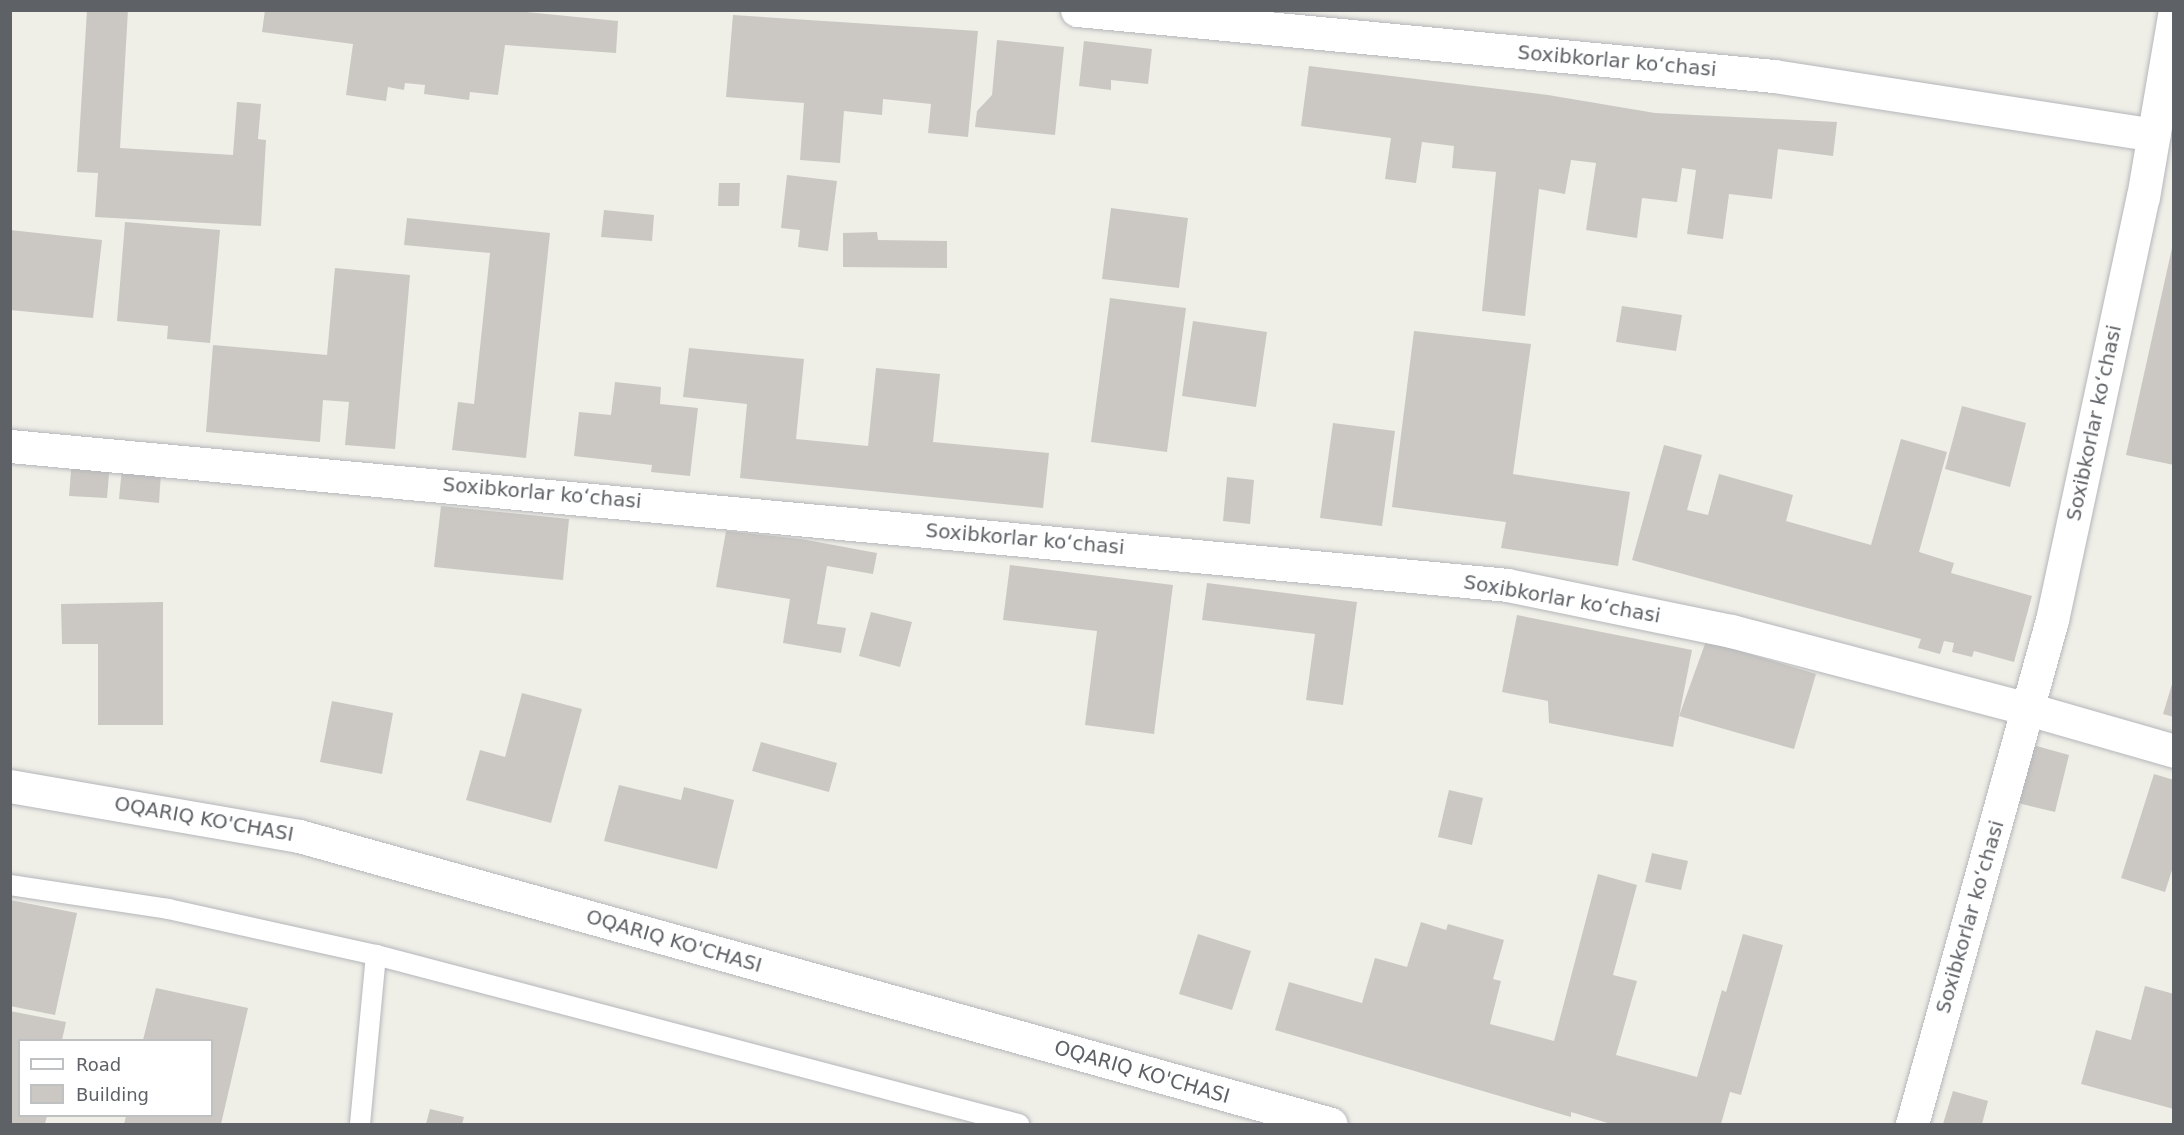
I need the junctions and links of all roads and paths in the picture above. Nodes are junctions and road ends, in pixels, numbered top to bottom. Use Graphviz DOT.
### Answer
graph roads {
  1 [pos="1077,10"];
  2 [pos="2174,16"];
  3 [pos="2153,135"];
  4 [pos="10,446"];
  5 [pos="2028,709"];
  6 [pos="2174,751"];
  7 [pos="10,786"];
  8 [pos="10,885"];
  9 [pos="375,955"];
  10 [pos="360,1125"];
  11 [pos="1019,1125"];
  12 [pos="1331,1125"];
  13 [pos="1912,1125"];
  1 -- 3 [label="street, Soxibkorlar koʻchasi"];
  2 -- 3 [label="street, Soxibkorlar koʻchasi"];
  3 -- 5 [label="street, Soxibkorlar koʻchasi"];
  4 -- 5 [label="street, Soxibkorlar koʻchasi"];
  5 -- 6 [label="street, Soxibkorlar koʻchasi"];
  5 -- 13 [label="street, Soxibkorlar koʻchasi"];
  7 -- 12 [label="street, OQARIQ KO'CHASI"];
  8 -- 9 [label="lane"];
  9 -- 10 [label="lane"];
  9 -- 11 [label="lane"];
}
